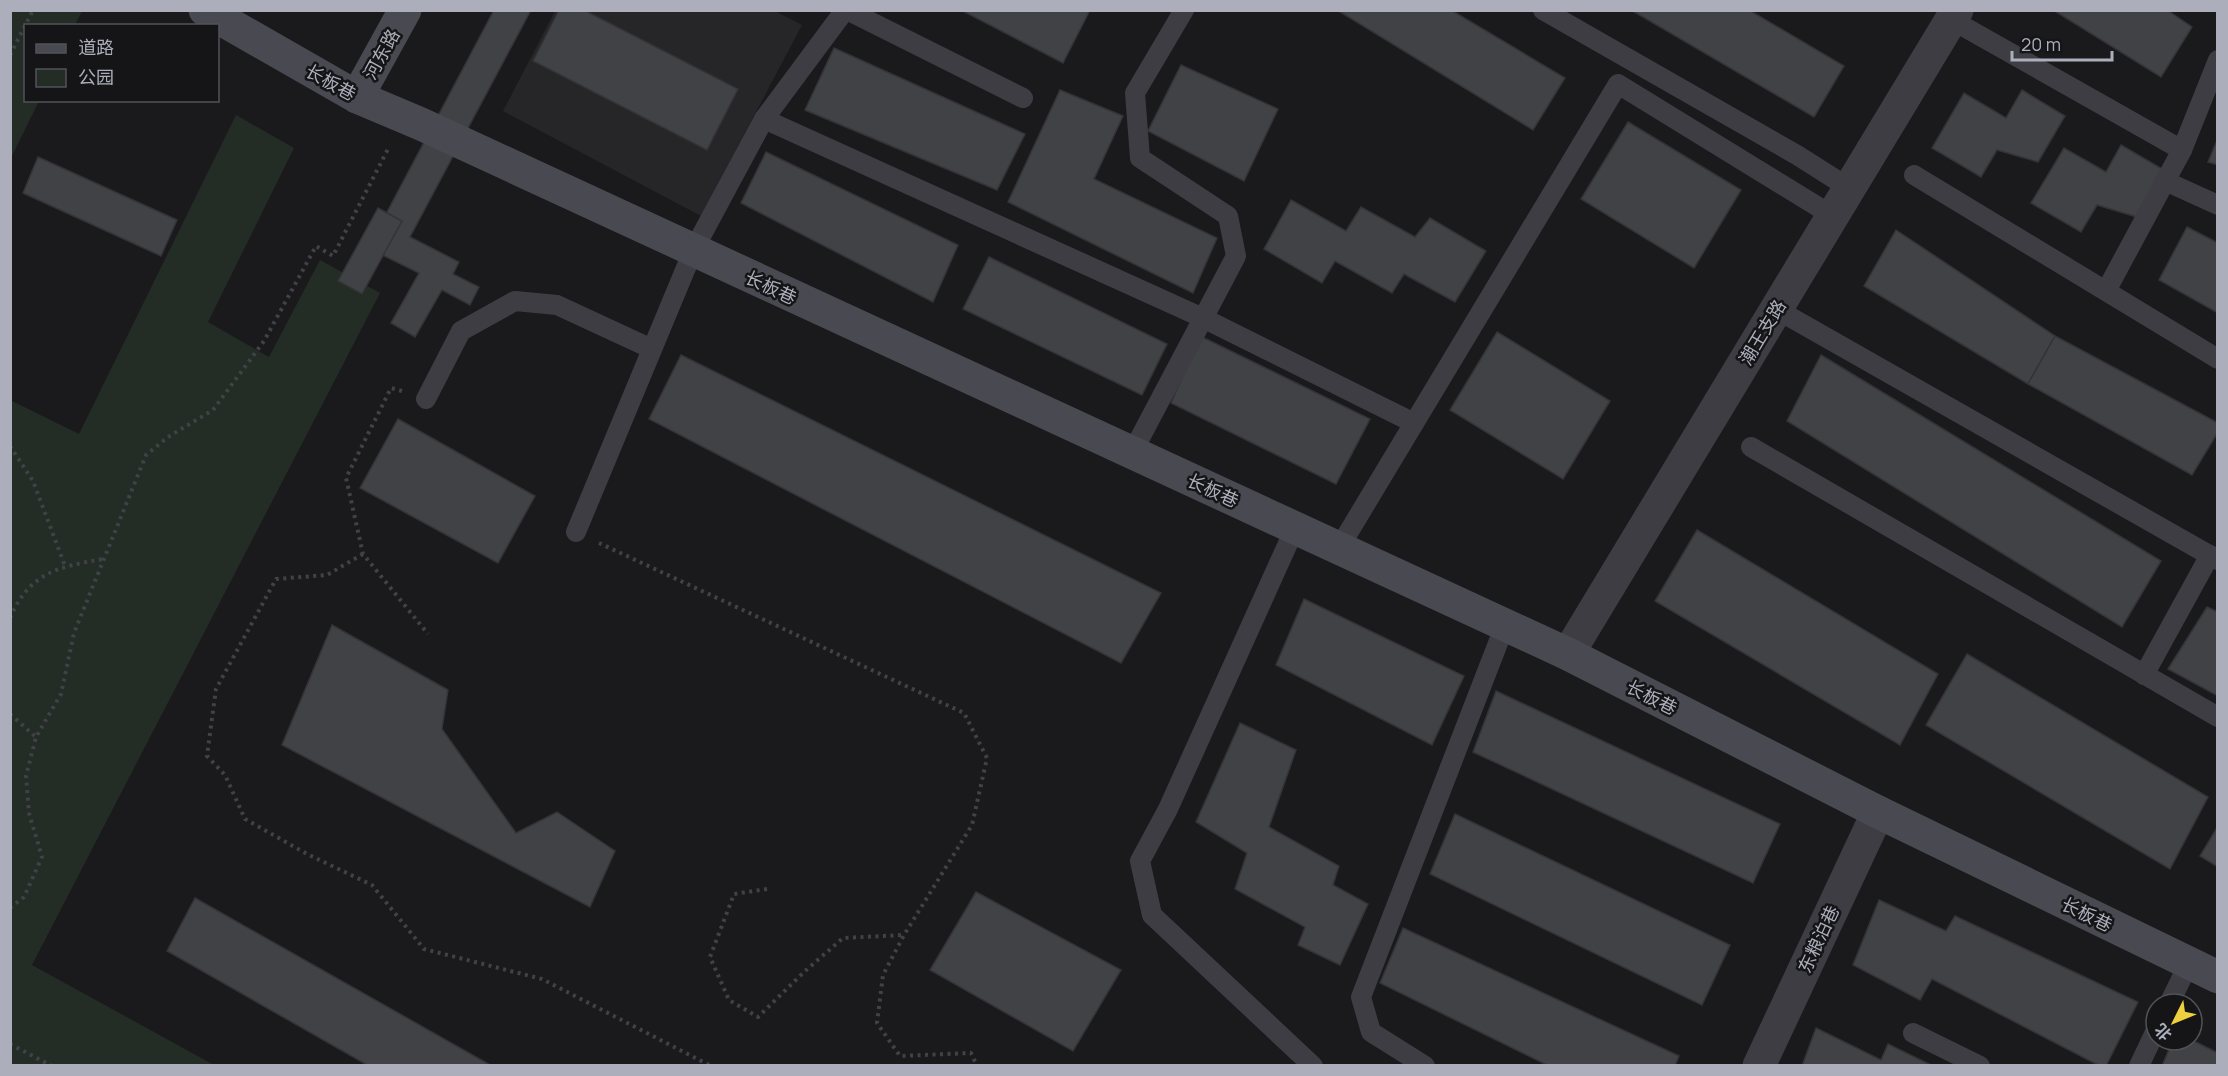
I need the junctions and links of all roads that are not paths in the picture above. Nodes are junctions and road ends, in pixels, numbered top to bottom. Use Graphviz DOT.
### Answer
graph roads {
  1 [pos="205,10"];
  2 [pos="405,10"];
  3 [pos="846,10"];
  4 [pos="1184,10"];
  5 [pos="1546,11"];
  6 [pos="1954,15"];
  7 [pos="2217,60"];
  8 [pos="357,97"];
  9 [pos="1023,98"];
  10 [pos="764,119"];
  11 [pos="2182,150"];
  12 [pos="1914,175"];
  13 [pos="2165,182"];
  14 [pos="1763,183"];
  15 [pos="2217,205"];
  16 [pos="1837,209"];
  17 [pos="693,251"];
  18 [pos="2106,291"];
  19 [pos="1776,309"];
  20 [pos="1203,318"];
  21 [pos="652,349"];
  22 [pos="2217,359"];
  23 [pos="426,399"];
  24 [pos="1414,423"];
  25 [pos="1751,447"];
  26 [pos="1132,453"];
  27 [pos="1295,528"];
  28 [pos="576,532"];
  29 [pos="1339,548"];
  30 [pos="2214,558"];
  31 [pos="1504,625"];
  32 [pos="1568,654"];
  33 [pos="2145,675"];
  34 [pos="2217,717"];
  35 [pos="1878,812"];
  36 [pos="2203,970"];
  37 [pos="2181,992"];
  38 [pos="1913,1033"];
  39 [pos="1312,1065"];
  40 [pos="1425,1065"];
  41 [pos="1759,1065"];
  42 [pos="1980,1065"];
  1 -- 8 [label="street, 长板巷"];
  2 -- 8 [label="street, 河东路"];
  3 -- 9 [label="lane"];
  3 -- 10 [label="lane"];
  4 -- 20 [label="lane"];
  5 -- 16 [label="lane"];
  6 -- 11 [label="lane"];
  6 -- 16 [label="street, 潮王支路"];
  7 -- 11 [label="lane"];
  8 -- 17 [label="street, 长板巷"];
  10 -- 17 [label="lane"];
  10 -- 20 [label="lane"];
  11 -- 13 [label="lane"];
  12 -- 18 [label="lane"];
  13 -- 15 [label="lane"];
  13 -- 18 [label="lane"];
  14 -- 16 [label="lane"];
  16 -- 19 [label="street, 潮王支路"];
  16 -- 24 [label="lane"];
  17 -- 21 [label="lane"];
  17 -- 26 [label="street, 长板巷"];
  18 -- 22 [label="lane"];
  19 -- 30 [label="lane"];
  19 -- 32 [label="street, 潮王支路"];
  20 -- 24 [label="lane"];
  20 -- 26 [label="lane"];
  21 -- 23 [label="lane"];
  21 -- 28 [label="lane"];
  24 -- 29 [label="lane"];
  25 -- 33 [label="lane"];
  26 -- 27 [label="street, 长板巷"];
  27 -- 29 [label="street, 长板巷"];
  27 -- 39 [label="lane"];
  29 -- 31 [label="street, 长板巷"];
  30 -- 33 [label="lane"];
  31 -- 32 [label="street, 长板巷"];
  31 -- 40 [label="lane"];
  32 -- 35 [label="street, 长板巷"];
  33 -- 34 [label="lane"];
  35 -- 36 [label="street, 长板巷"];
  35 -- 41 [label="street, 东粮泊巷"];
  36 -- 37 [label="lane"];
  38 -- 42 [label="lane"];
}
